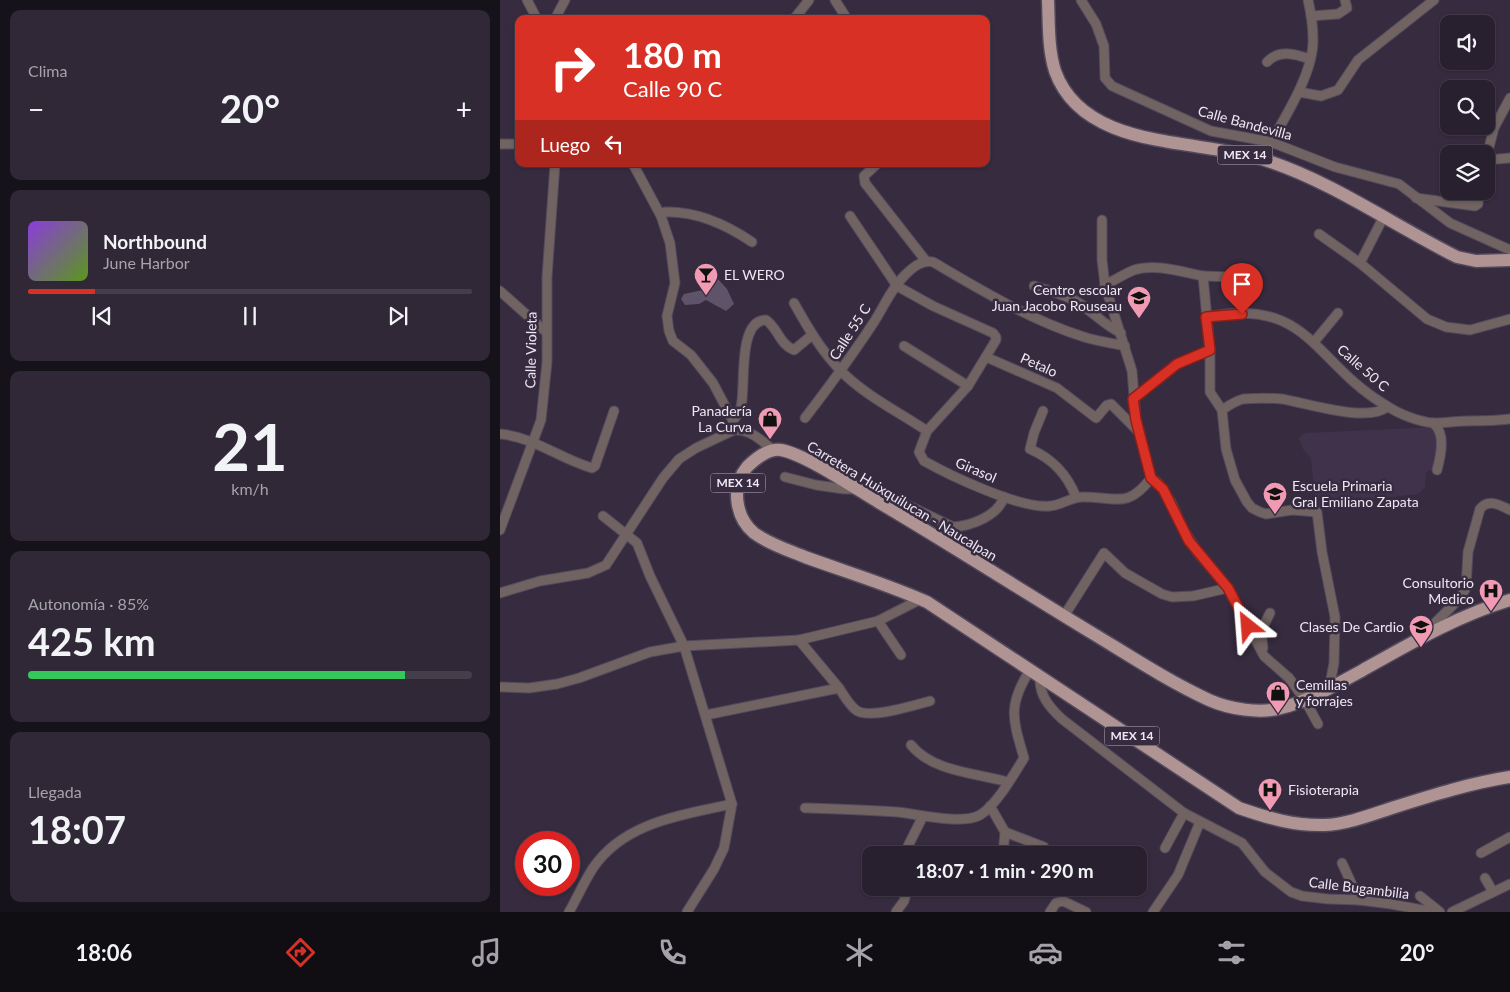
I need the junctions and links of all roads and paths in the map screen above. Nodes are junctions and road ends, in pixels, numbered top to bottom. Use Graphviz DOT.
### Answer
graph roads {
  1 [pos="527,0"];
  2 [pos="564,0"];
  3 [pos="809,0"];
  4 [pos="835,0"];
  5 [pos="1048,0"];
  6 [pos="1081,0"];
  7 [pos="1308,0"];
  8 [pos="1345,0"];
  9 [pos="1434,0"];
  10 [pos="534,15"];
  11 [pos="557,15"];
  12 [pos="797,15"];
  13 [pos="844,15"];
  14 [pos="1311,16"];
  15 [pos="1310,59"];
  16 [pos="1267,62"];
  17 [pos="1299,92"];
  18 [pos="1510,98"];
  19 [pos="1271,142"];
  20 [pos="500,144"];
  21 [pos="515,144"];
  22 [pos="1490,145"];
  23 [pos="1510,158"];
  24 [pos="1495,159"];
  25 [pos="555,167"];
  26 [pos="635,167"];
  27 [pos="874,167"];
  28 [pos="1415,198"];
  29 [pos="1449,200"];
  30 [pos="1479,200"];
  31 [pos="1448,203"];
  32 [pos="661,216"];
  33 [pos="850,216"];
  34 [pos="1383,218"];
  35 [pos="1102,220"];
  36 [pos="1319,234"];
  37 [pos="752,242"];
  38 [pos="1510,250"];
  39 [pos="1510,260"];
  40 [pos="923,262"];
  41 [pos="1360,263"];
  42 [pos="1203,276"];
  43 [pos="1233,277"];
  44 [pos="1106,285"];
  45 [pos="896,286"];
  46 [pos="1034,286"];
  47 [pos="500,291"];
  48 [pos="794,303"];
  49 [pos="1338,313"];
  50 [pos="1206,317"];
  51 [pos="1510,319"];
  52 [pos="546,332"];
  53 [pos="1121,333"];
  54 [pos="812,335"];
  55 [pos="1314,342"];
  56 [pos="904,346"];
  57 [pos="1125,346"];
  58 [pos="1210,350"];
  59 [pos="986,357"];
  60 [pos="841,371"];
  61 [pos="968,386"];
  62 [pos="1133,399"];
  63 [pos="1387,407"];
  64 [pos="1043,410"];
  65 [pos="1222,410"];
  66 [pos="614,411"];
  67 [pos="804,418"];
  68 [pos="1510,419"];
  69 [pos="1433,423"];
  70 [pos="734,426"];
  71 [pos="927,431"];
  72 [pos="1138,431"];
  73 [pos="500,434"];
  74 [pos="534,442"];
  75 [pos="774,450"];
  76 [pos="1437,470"];
  77 [pos="785,477"];
  78 [pos="1151,478"];
  79 [pos="858,490"];
  80 [pos="1004,497"];
  81 [pos="1076,497"];
  82 [pos="1510,510"];
  83 [pos="603,516"];
  84 [pos="500,530"];
  85 [pos="627,535"];
  86 [pos="1228,588"];
  87 [pos="500,593"];
  88 [pos="921,599"];
  89 [pos="1510,600"];
  90 [pos="1270,612"];
  91 [pos="1064,616"];
  92 [pos="878,621"];
  93 [pos="1419,639"];
  94 [pos="800,640"];
  95 [pos="684,646"];
  96 [pos="901,655"];
  97 [pos="1264,656"];
  98 [pos="1035,673"];
  99 [pos="500,687"];
  100 [pos="839,688"];
  101 [pos="1328,689"];
  102 [pos="1305,700"];
  103 [pos="930,701"];
  104 [pos="706,715"];
  105 [pos="1318,724"];
  106 [pos="911,745"];
  107 [pos="1510,777"];
  108 [pos="1008,782"];
  109 [pos="732,804"];
  110 [pos="990,806"];
  111 [pos="805,808"];
  112 [pos="1184,813"];
  113 [pos="922,816"];
  114 [pos="1200,822"];
  115 [pos="1005,832"];
  116 [pos="1510,837"];
  117 [pos="909,846"];
  118 [pos="1004,846"];
  119 [pos="1041,846"];
  120 [pos="1165,848"];
  121 [pos="1481,853"];
  122 [pos="1342,863"];
  123 [pos="1485,878"];
  124 [pos="1510,884"];
  125 [pos="1493,892"];
  126 [pos="906,896"];
  127 [pos="1420,896"];
  128 [pos="1359,900"];
  129 [pos="569,912"];
  130 [pos="687,912"];
  131 [pos="896,912"];
  132 [pos="1050,912"];
  133 [pos="1086,912"];
  134 [pos="1153,912"];
  135 [pos="1433,912"];
  136 [pos="1440,912"];
  137 [pos="1452,912"];
  1 -- 10 [label="street"];
  2 -- 11 [label="street"];
  3 -- 12 [label="street"];
  4 -- 13 [label="street"];
  5 -- 34 [label="main road, MEX 14"];
  6 -- 19 [label="street, Calle Bandevilla"];
  7 -- 14 [label="street"];
  8 -- 14 [label="street"];
  9 -- 17 [label="street"];
  14 -- 15 [label="street"];
  15 -- 16 [label="street"];
  15 -- 17 [label="street"];
  17 -- 19 [label="street"];
  18 -- 22 [label="street"];
  19 -- 28 [label="street, Calle Bandevilla"];
  20 -- 21 [label="street"];
  23 -- 24 [label="street"];
  25 -- 52 [label="street, Calle Violeta"];
  26 -- 32 [label="street"];
  27 -- 40 [label="street"];
  28 -- 31 [label="street"];
  28 -- 38 [label="street, Calle Bandevilla"];
  29 -- 31 [label="lane"];
  30 -- 31 [label="street"];
  32 -- 37 [label="street"];
  32 -- 70 [label="street"];
  33 -- 45 [label="street"];
  34 -- 39 [label="main road, MEX 14"];
  34 -- 41 [label="street"];
  35 -- 44 [label="street"];
  36 -- 41 [label="street"];
  40 -- 45 [label="street, Calle 55 C"];
  40 -- 57 [label="street"];
  41 -- 51 [label="street"];
  42 -- 43 [label="street"];
  42 -- 44 [label="street"];
  42 -- 50 [label="street"];
  44 -- 53 [label="street"];
  45 -- 59 [label="street, Girasol"];
  45 -- 60 [label="street, Calle 55 C"];
  46 -- 53 [label="street"];
  47 -- 52 [label="street"];
  48 -- 54 [label="street"];
  49 -- 55 [label="street"];
  50 -- 55 [label="street, Calle 50 C"];
  50 -- 58 [label="street"];
  52 -- 74 [label="street, Calle Violeta"];
  53 -- 57 [label="street"];
  54 -- 60 [label="street"];
  54 -- 70 [label="street"];
  55 -- 63 [label="street, Calle 50 C"];
  56 -- 61 [label="street"];
  57 -- 62 [label="street"];
  58 -- 62 [label="street"];
  58 -- 65 [label="street"];
  59 -- 61 [label="street, Girasol"];
  59 -- 72 [label="street, Petalo"];
  60 -- 67 [label="street, Calle 55 C"];
  60 -- 71 [label="street"];
  61 -- 71 [label="street, Girasol"];
  62 -- 72 [label="street"];
  63 -- 65 [label="street"];
  63 -- 69 [label="street, Calle 50 C"];
  64 -- 81 [label="street"];
  65 -- 101 [label="street"];
  66 -- 74 [label="street"];
  68 -- 69 [label="street, Calle 50 C"];
  69 -- 76 [label="street"];
  70 -- 75 [label="street"];
  70 -- 85 [label="street"];
  71 -- 80 [label="street, Girasol"];
  72 -- 78 [label="street"];
  73 -- 74 [label="street"];
  74 -- 84 [label="street, Calle Violeta"];
  75 -- 79 [label="main road, Carretera Huixquilucan - Naucalpan"];
  75 -- 88 [label="main road, MEX 14"];
  77 -- 79 [label="street, Girasol"];
  78 -- 81 [label="street"];
  78 -- 86 [label="street"];
  79 -- 80 [label="street, Girasol"];
  79 -- 91 [label="main road, Carretera Huixquilucan - Naucalpan"];
  80 -- 81 [label="street"];
  82 -- 93 [label="street"];
  83 -- 85 [label="street"];
  85 -- 87 [label="street"];
  85 -- 95 [label="street"];
  86 -- 91 [label="street"];
  86 -- 97 [label="street"];
  88 -- 92 [label="street"];
  88 -- 98 [label="main road, MEX 14"];
  89 -- 93 [label="main road, Carretera Huixquilucan - Naucalpan"];
  90 -- 97 [label="street"];
  91 -- 102 [label="main road, Carretera Huixquilucan - Naucalpan"];
  92 -- 94 [label="street"];
  92 -- 96 [label="street"];
  93 -- 101 [label="main road, Carretera Huixquilucan - Naucalpan"];
  94 -- 95 [label="street"];
  94 -- 100 [label="street"];
  95 -- 99 [label="street"];
  95 -- 104 [label="street"];
  97 -- 102 [label="street"];
  98 -- 107 [label="main road, MEX 14"];
  98 -- 108 [label="street"];
  98 -- 112 [label="street, Calle Bugambilia"];
  100 -- 103 [label="street"];
  100 -- 104 [label="street"];
  101 -- 102 [label="main road, Carretera Huixquilucan - Naucalpan"];
  102 -- 105 [label="street"];
  104 -- 109 [label="street"];
  106 -- 108 [label="street"];
  108 -- 110 [label="street"];
  109 -- 129 [label="street"];
  109 -- 130 [label="street"];
  110 -- 113 [label="street"];
  110 -- 115 [label="street"];
  111 -- 113 [label="street"];
  112 -- 114 [label="street, Calle Bugambilia"];
  112 -- 120 [label="street"];
  113 -- 117 [label="street"];
  114 -- 128 [label="street, Calle Bugambilia"];
  114 -- 134 [label="street"];
  115 -- 118 [label="street"];
  115 -- 119 [label="street"];
  116 -- 121 [label="street"];
  122 -- 128 [label="street"];
  123 -- 125 [label="street"];
  124 -- 125 [label="street"];
  125 -- 137 [label="street"];
  126 -- 131 [label="street"];
  127 -- 136 [label="street"];
  128 -- 135 [label="street, Calle Bugambilia"];
  132 -- 133 [label="street"];
}
